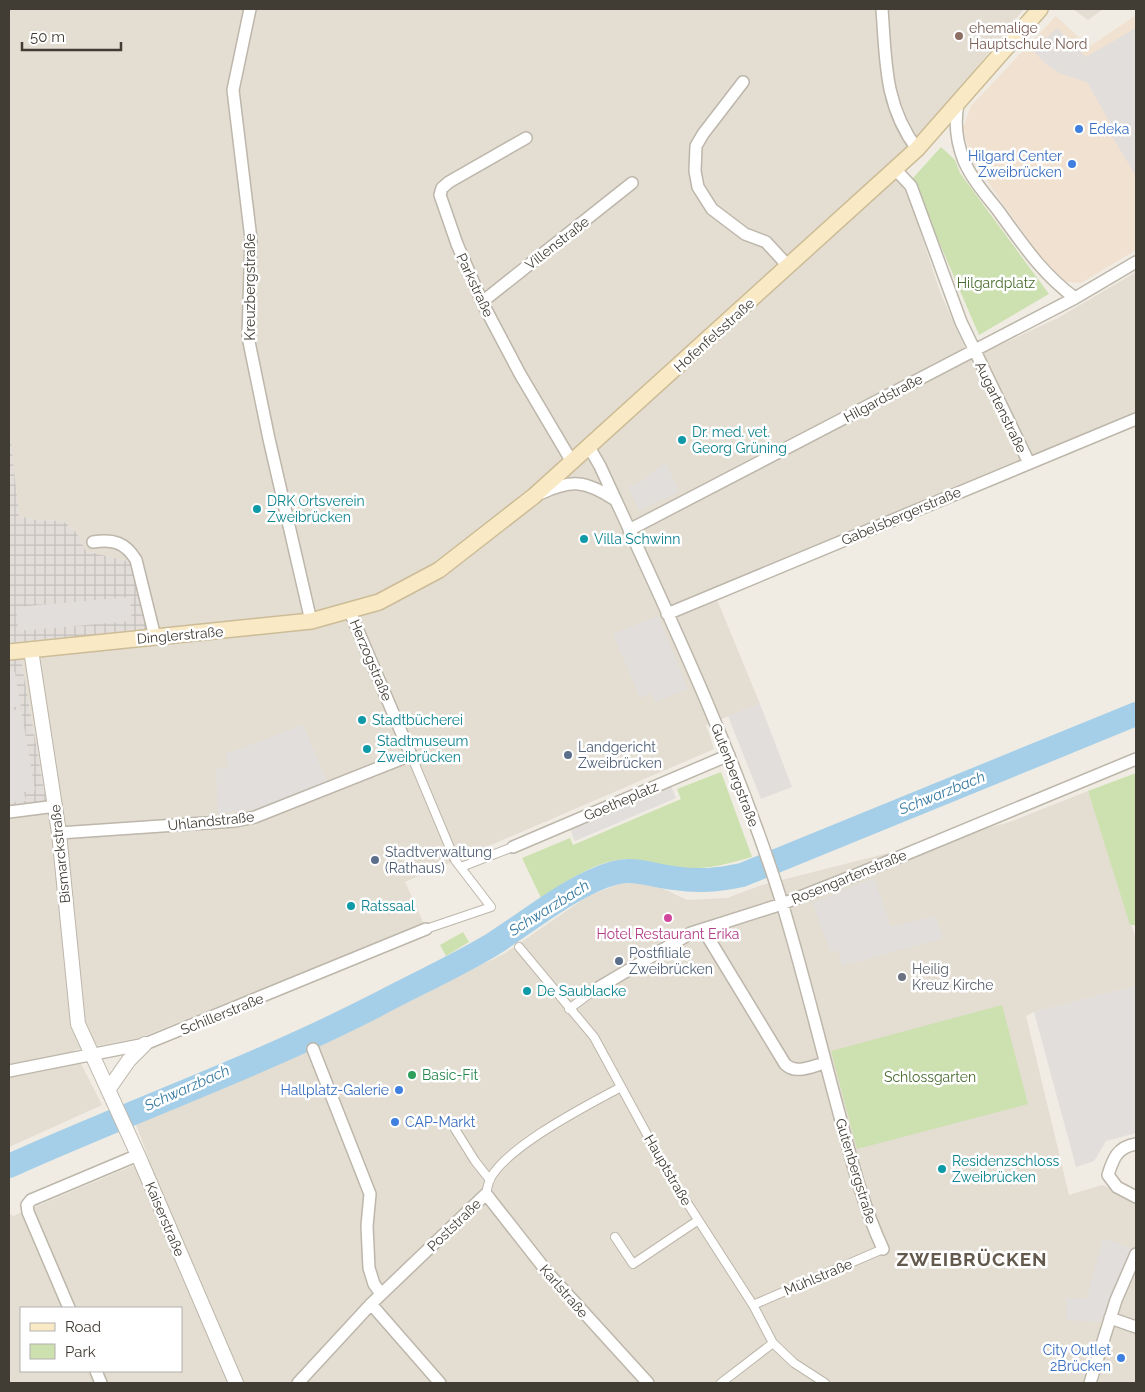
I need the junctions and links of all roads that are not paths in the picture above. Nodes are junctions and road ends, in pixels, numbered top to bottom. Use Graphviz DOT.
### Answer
graph roads {
  1 [pos="250,9"];
  2 [pos="882,9"];
  3 [pos="1040,9"];
  4 [pos="743,82"];
  5 [pos="958,104"];
  6 [pos="526,138"];
  7 [pos="917,149"];
  8 [pos="896,169"];
  9 [pos="632,183"];
  10 [pos="1136,262"];
  11 [pos="789,267"];
  12 [pos="1075,298"];
  13 [pos="482,302"];
  14 [pos="974,350"];
  15 [pos="1136,419"];
  16 [pos="589,447"];
  17 [pos="572,462"];
  18 [pos="1029,463"];
  19 [pos="534,496"];
  20 [pos="614,499"];
  21 [pos="629,530"];
  22 [pos="94,542"];
  23 [pos="350,612"];
  24 [pos="667,614"];
  25 [pos="311,621"];
  26 [pos="155,637"];
  27 [pos="31,650"];
  28 [pos="9,652"];
  29 [pos="729,755"];
  30 [pos="411,756"];
  31 [pos="1136,759"];
  32 [pos="56,806"];
  33 [pos="9,812"];
  34 [pos="59,833"];
  35 [pos="513,847"];
  36 [pos="461,867"];
  37 [pos="782,904"];
  38 [pos="426,929"];
  39 [pos="703,929"];
  40 [pos="519,947"];
  41 [pos="593,991"];
  42 [pos="569,1009"];
  43 [pos="145,1044"];
  44 [pos="313,1050"];
  45 [pos="92,1056"];
  46 [pos="825,1062"];
  47 [pos="9,1071"];
  48 [pos="621,1087"];
  49 [pos="109,1092"];
  50 [pos="455,1129"];
  51 [pos="1136,1144"];
  52 [pos="138,1155"];
  53 [pos="490,1180"];
  54 [pos="486,1194"];
  55 [pos="1136,1197"];
  56 [pos="698,1221"];
  57 [pos="615,1237"];
  58 [pos="883,1249"];
  59 [pos="1136,1254"];
  60 [pos="382,1294"];
  61 [pos="371,1304"];
  62 [pos="753,1305"];
  63 [pos="69,1307"];
  64 [pos="1110,1318"];
  65 [pos="1136,1327"];
  66 [pos="773,1343"];
  67 [pos="236,1383"];
  68 [pos="298,1383"];
  69 [pos="440,1383"];
  70 [pos="648,1383"];
  71 [pos="721,1383"];
  72 [pos="826,1383"];
  73 [pos="1090,1383"];
  1 -- 25 [label="street, Kreuzbergstraße"];
  2 -- 7 [label="street"];
  3 -- 5 [label="main road, Hofenfelsstraße"];
  4 -- 11 [label="street"];
  5 -- 7 [label="main road, Hofenfelsstraße"];
  5 -- 12 [label="street"];
  6 -- 13 [label="street, Parkstraße"];
  7 -- 8 [label="main road, Hofenfelsstraße"];
  8 -- 11 [label="main road, Hofenfelsstraße"];
  8 -- 14 [label="street"];
  9 -- 13 [label="street, Villenstraße"];
  10 -- 12 [label="street, Hilgardstraße"];
  11 -- 16 [label="main road, Hofenfelsstraße"];
  12 -- 14 [label="street, Hilgardstraße"];
  13 -- 17 [label="street, Parkstraße"];
  14 -- 18 [label="street, Augartenstraße"];
  14 -- 21 [label="street, Hilgardstraße"];
  15 -- 18 [label="street, Gabelsbergerstraße"];
  16 -- 17 [label="main road, Hofenfelsstraße"];
  16 -- 20 [label="street, Gutenbergstraße"];
  17 -- 19 [label="main road, Hofenfelsstraße"];
  18 -- 24 [label="street, Gabelsbergerstraße"];
  19 -- 20 [label="street"];
  19 -- 23 [label="main road, Hofenfelsstraße"];
  20 -- 21 [label="street, Gutenbergstraße"];
  21 -- 24 [label="street, Gutenbergstraße"];
  22 -- 26 [label="street"];
  23 -- 25 [label="main road, Dinglerstraße"];
  23 -- 30 [label="street, Herzogstraße"];
  24 -- 29 [label="street, Gutenbergstraße"];
  25 -- 26 [label="main road, Dinglerstraße"];
  26 -- 27 [label="main road, Dinglerstraße"];
  27 -- 28 [label="main road, Dinglerstraße"];
  27 -- 32 [label="street, Bismarckstraße"];
  29 -- 35 [label="street, Goetheplatz"];
  29 -- 37 [label="street, Gutenbergstraße"];
  30 -- 34 [label="street, Uhlandstraße"];
  30 -- 36 [label="street, Herzogstraße"];
  31 -- 37 [label="street, Rosengartenstraße"];
  32 -- 33 [label="street"];
  32 -- 34 [label="street, Bismarckstraße"];
  34 -- 45 [label="street, Bismarckstraße"];
  35 -- 36 [label="street"];
  36 -- 38 [label="street, Herzogstraße"];
  37 -- 39 [label="street, Rosengartenstraße"];
  37 -- 46 [label="street, Gutenbergstraße"];
  38 -- 43 [label="street, Schillerstraße"];
  39 -- 41 [label="street, Rosengartenstraße"];
  39 -- 46 [label="street"];
  40 -- 42 [label="street, Hauptstraße"];
  41 -- 42 [label="street, Rosengartenstraße"];
  42 -- 48 [label="street, Hauptstraße"];
  43 -- 45 [label="street, Schillerstraße"];
  43 -- 49 [label="street"];
  44 -- 60 [label="street"];
  45 -- 47 [label="street, Schillerstraße"];
  45 -- 49 [label="street, Kaiserstraße"];
  46 -- 58 [label="street, Gutenbergstraße"];
  48 -- 53 [label="street, Poststraße"];
  48 -- 56 [label="street, Hauptstraße"];
  49 -- 52 [label="street, Kaiserstraße"];
  50 -- 53 [label="street"];
  51 -- 55 [label="street"];
  52 -- 63 [label="street"];
  52 -- 67 [label="street, Kaiserstraße"];
  53 -- 54 [label="street, Poststraße"];
  54 -- 60 [label="street, Poststraße"];
  54 -- 70 [label="street, Karlstraße"];
  56 -- 57 [label="street"];
  56 -- 62 [label="street, Hauptstraße"];
  58 -- 62 [label="street, Mühlstraße"];
  59 -- 64 [label="street"];
  60 -- 61 [label="street, Poststraße"];
  61 -- 68 [label="street, Poststraße"];
  61 -- 69 [label="street"];
  62 -- 66 [label="street, Hauptstraße"];
  64 -- 65 [label="street"];
  64 -- 73 [label="street"];
  66 -- 71 [label="street"];
  66 -- 72 [label="street, Hauptstraße"];
}
